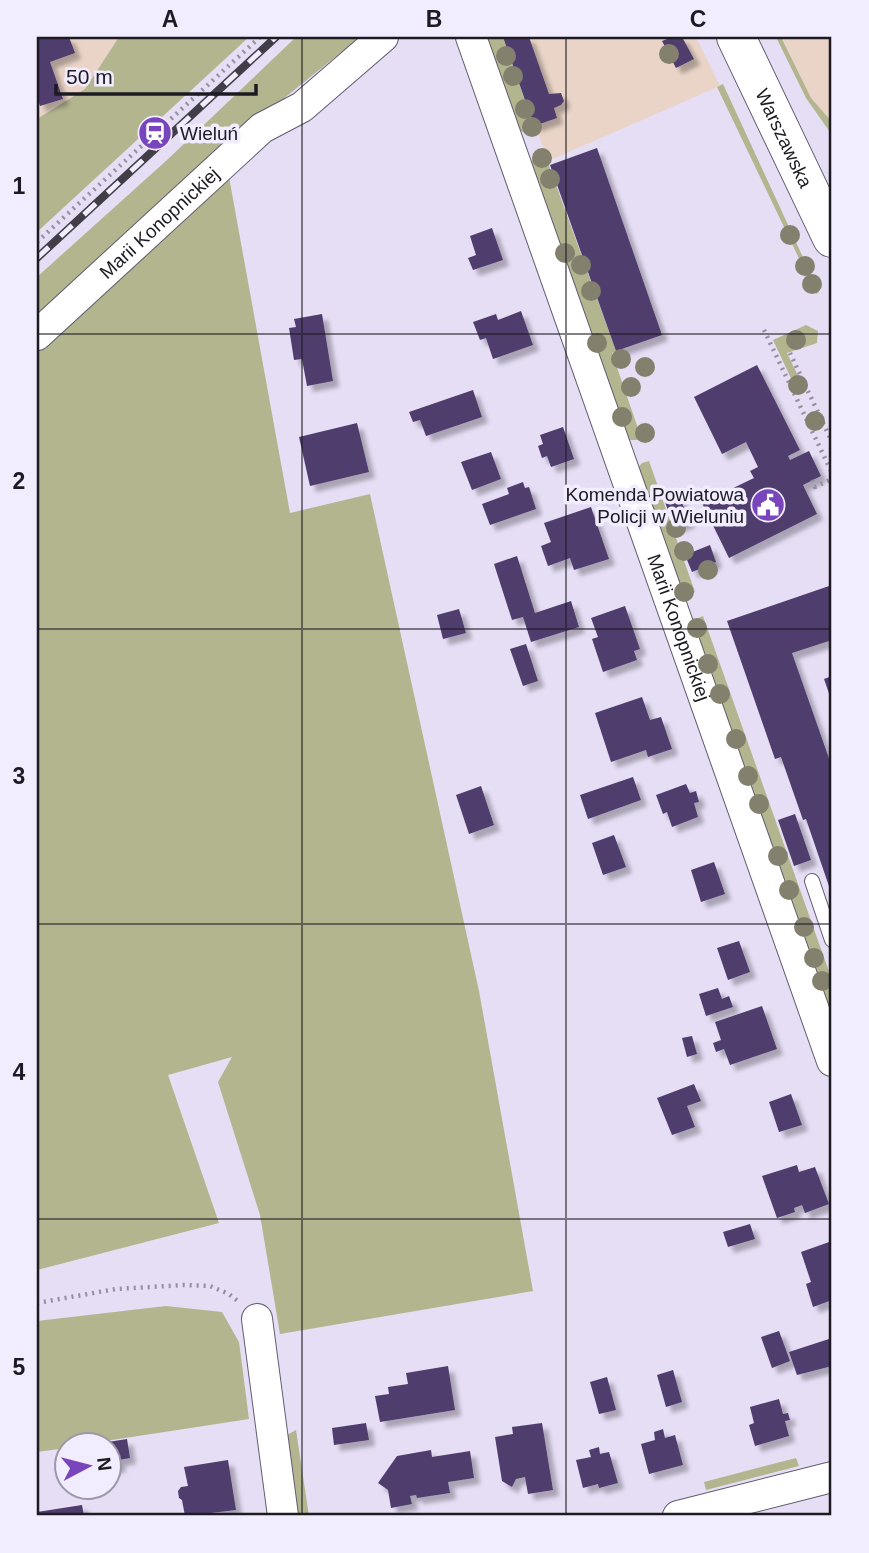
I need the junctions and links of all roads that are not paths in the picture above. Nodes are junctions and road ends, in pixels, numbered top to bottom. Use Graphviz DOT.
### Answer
graph roads {
  1 [pos="383,37"];
  2 [pos="471,37"];
  3 [pos="736,37"];
  4 [pos="832,238"];
  5 [pos="37,335"];
  6 [pos="812,881"];
  7 [pos="832,940"];
  8 [pos="832,1061"];
  9 [pos="257,1319"];
  10 [pos="832,1477"];
  11 [pos="283,1516"];
  12 [pos="678,1516"];
  1 -- 5 [label="street, Marii Konopnickiej"];
  2 -- 8 [label="street, Marii Konopnickiej"];
  3 -- 4 [label="main road, Warszawska"];
  6 -- 7 [label="lane"];
  9 -- 11 [label="street"];
  10 -- 12 [label="street"];
}
